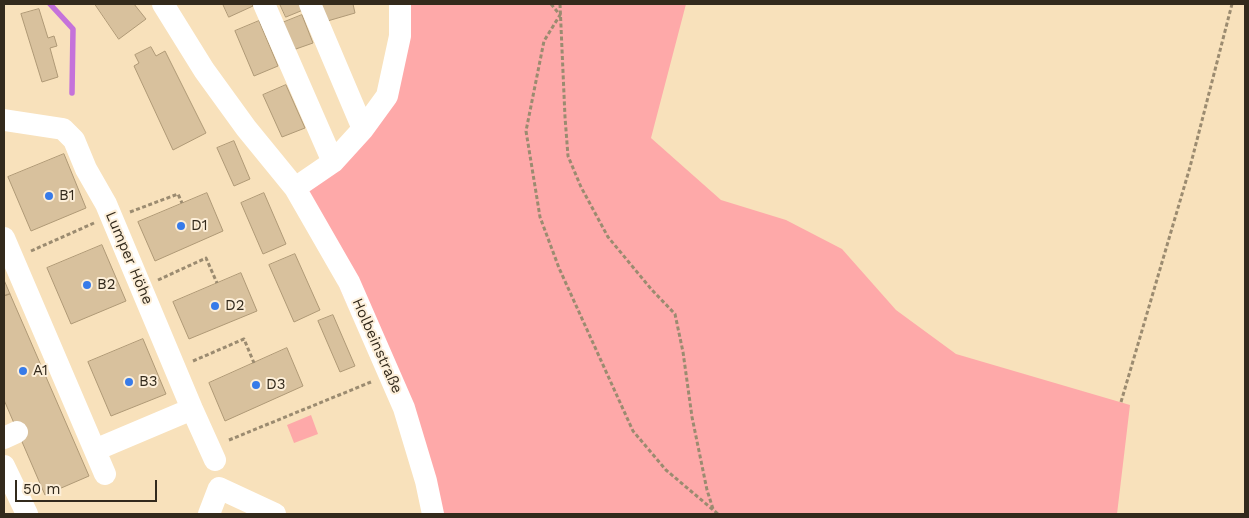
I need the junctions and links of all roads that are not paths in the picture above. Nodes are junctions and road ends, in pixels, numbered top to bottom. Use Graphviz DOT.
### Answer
graph roads {
  1 [pos="163,4"];
  2 [pos="264,4"];
  3 [pos="310,4"];
  4 [pos="400,4"];
  5 [pos="4,120"];
  6 [pos="363,129"];
  7 [pos="333,162"];
  8 [pos="295,188"];
  9 [pos="4,238"];
  10 [pos="192,409"];
  11 [pos="95,450"];
  12 [pos="212,454"];
  13 [pos="4,466"];
  14 [pos="105,474"];
  15 [pos="27,514"];
  16 [pos="209,514"];
  17 [pos="275,514"];
  18 [pos="434,514"];
  1 -- 8 [label="street, Holbeinstraße"];
  2 -- 7 [label="street"];
  3 -- 6 [label="street"];
  4 -- 6 [label="street"];
  5 -- 10 [label="street, Lumper Höhe"];
  6 -- 7 [label="street"];
  7 -- 8 [label="street"];
  8 -- 18 [label="street, Holbeinstraße"];
  9 -- 11 [label="street"];
  10 -- 11 [label="street"];
  10 -- 12 [label="street, Lumper Höhe"];
  11 -- 14 [label="street"];
  13 -- 15 [label="street"];
  16 -- 17 [label="street"];
}
